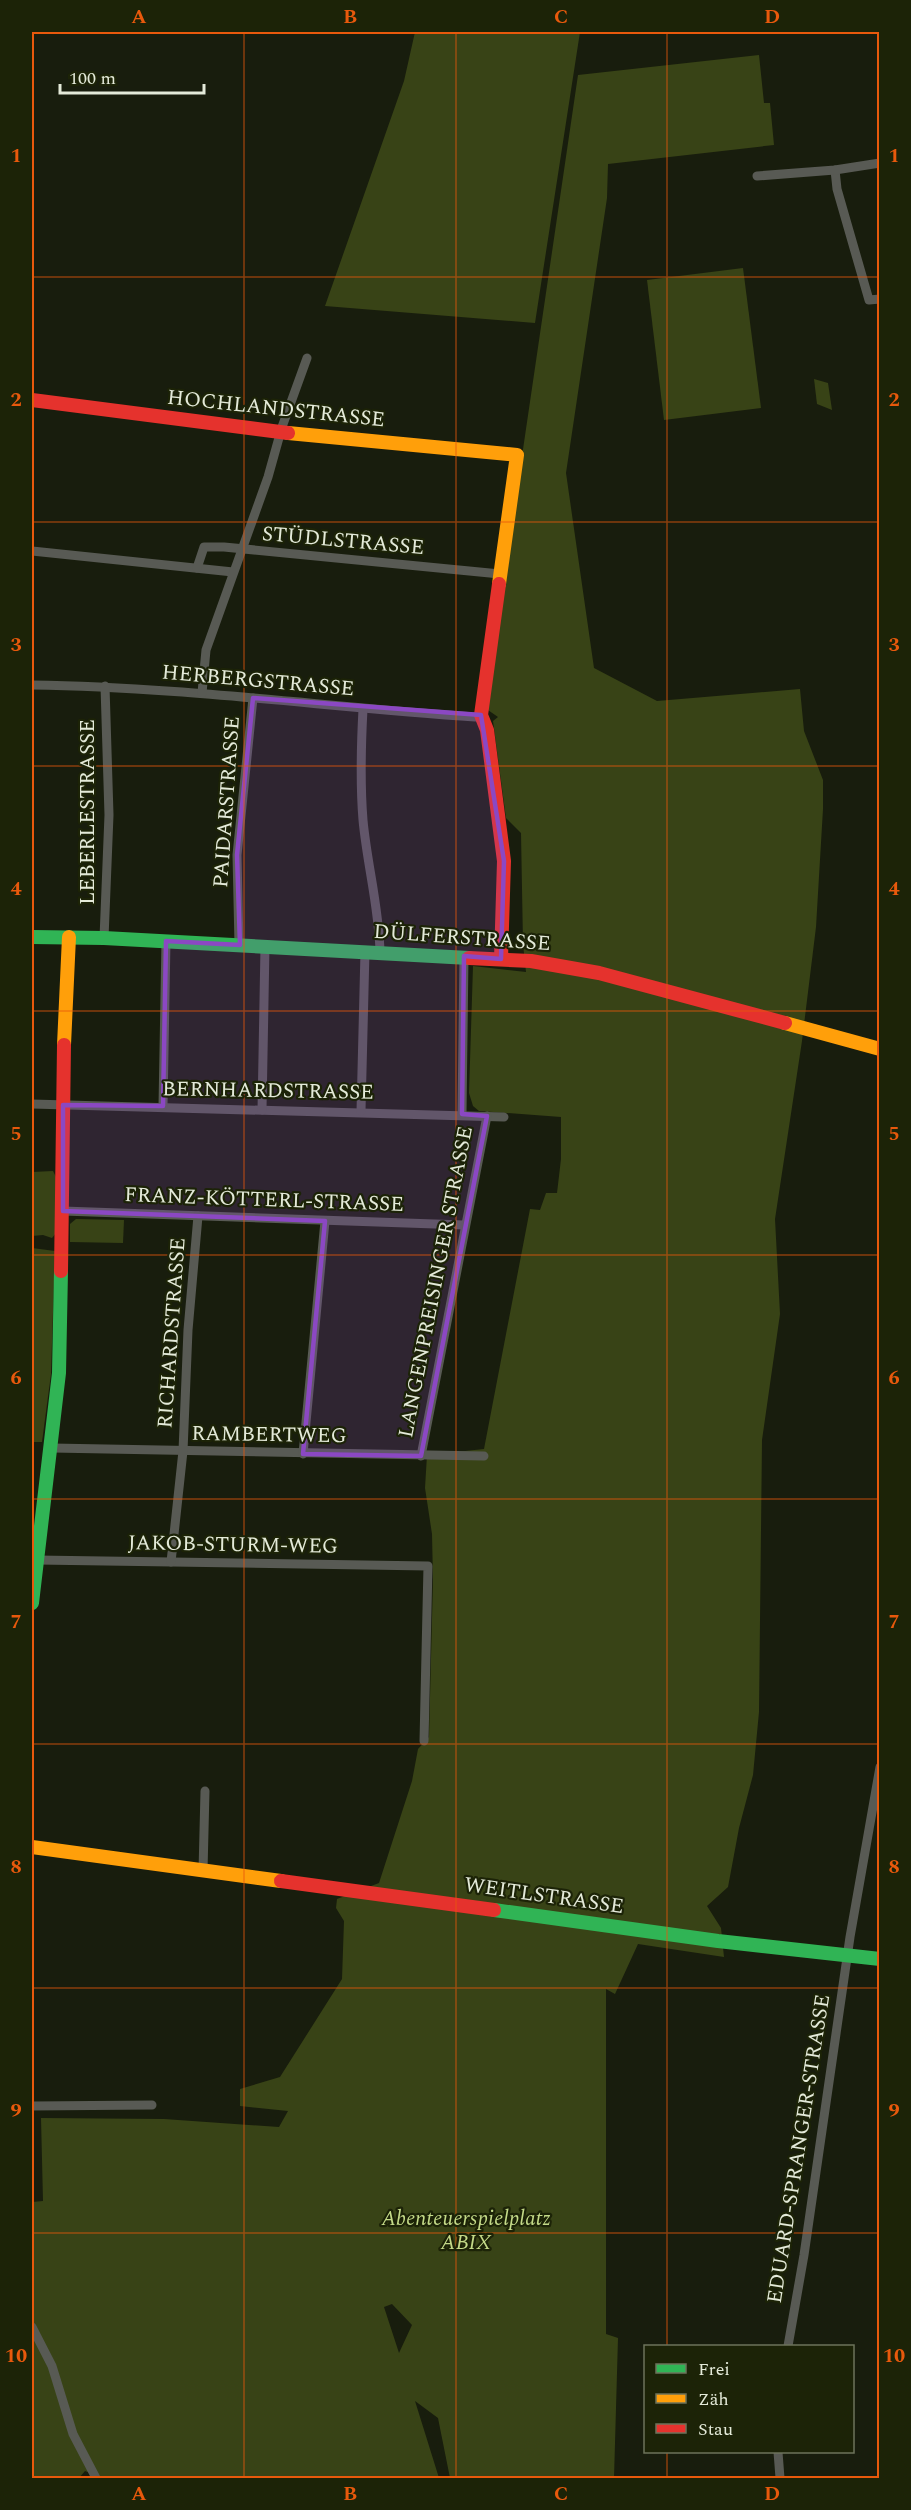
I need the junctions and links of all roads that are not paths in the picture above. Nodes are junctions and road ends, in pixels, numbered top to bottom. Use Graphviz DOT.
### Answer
graph roads {
  1 [pos="879,163"];
  2 [pos="835,170"];
  3 [pos="758,176"];
  4 [pos="879,299"];
  5 [pos="307,358"];
  6 [pos="32,400"];
  7 [pos="281,432"];
  8 [pos="242,549"];
  9 [pos="32,551"];
  10 [pos="197,568"];
  11 [pos="233,572"];
  12 [pos="500,574"];
  13 [pos="32,685"];
  14 [pos="105,686"];
  15 [pos="202,693"];
  16 [pos="253,698"];
  17 [pos="363,709"];
  18 [pos="481,715"];
  19 [pos="32,937"];
  20 [pos="69,937"];
  21 [pos="104,938"];
  22 [pos="166,941"];
  23 [pos="239,945"];
  24 [pos="265,946"];
  25 [pos="365,951"];
  26 [pos="380,952"];
  27 [pos="464,956"];
  28 [pos="501,958"];
  29 [pos="879,1050"];
  30 [pos="32,1104"];
  31 [pos="63,1105"];
  32 [pos="163,1106"];
  33 [pos="262,1110"];
  34 [pos="361,1112"];
  35 [pos="462,1114"];
  36 [pos="487,1116"];
  37 [pos="504,1117"];
  38 [pos="63,1210"];
  39 [pos="198,1216"];
  40 [pos="325,1221"];
  41 [pos="464,1225"];
  42 [pos="52,1448"];
  43 [pos="183,1451"];
  44 [pos="303,1454"];
  45 [pos="421,1456"];
  46 [pos="484,1456"];
  47 [pos="37,1560"];
  48 [pos="171,1562"];
  49 [pos="32,1603"];
  50 [pos="424,1741"];
  51 [pos="879,1767"];
  52 [pos="205,1791"];
  53 [pos="32,1847"];
  54 [pos="203,1871"];
  55 [pos="847,1957"];
  56 [pos="879,1959"];
  57 [pos="152,2105"];
  58 [pos="32,2106"];
  59 [pos="32,2327"];
  60 [pos="788,2345"];
  61 [pos="778,2453"];
  62 [pos="96,2478"];
  63 [pos="780,2478"];
  1 -- 2 [label="street"];
  2 -- 3 [label="street"];
  2 -- 4 [label="street"];
  5 -- 7 [label="street"];
  6 -- 7 [label="street, HOCHLANDSTRASSE"];
  7 -- 8 [label="street"];
  7 -- 12 [label="street, HOCHLANDSTRASSE"];
  8 -- 10 [label="street, STÜDLSTRASSE"];
  8 -- 11 [label="street"];
  8 -- 12 [label="street, STÜDLSTRASSE"];
  9 -- 10 [label="street"];
  10 -- 11 [label="street"];
  11 -- 15 [label="street"];
  12 -- 18 [label="street"];
  13 -- 14 [label="street, HERBERGSTRASSE"];
  14 -- 15 [label="street, HERBERGSTRASSE"];
  14 -- 21 [label="street, LEBERLESTRASSE"];
  15 -- 16 [label="street, HERBERGSTRASSE"];
  16 -- 17 [label="street, HERBERGSTRASSE"];
  16 -- 23 [label="street, PAIDARSTRASSE"];
  17 -- 18 [label="street, HERBERGSTRASSE"];
  17 -- 26 [label="street"];
  18 -- 28 [label="street"];
  19 -- 20 [label="street, DÜLFERSTRASSE"];
  20 -- 21 [label="street, DÜLFERSTRASSE"];
  20 -- 31 [label="street"];
  21 -- 22 [label="street, DÜLFERSTRASSE"];
  22 -- 23 [label="street, DÜLFERSTRASSE"];
  22 -- 32 [label="street"];
  23 -- 24 [label="street, DÜLFERSTRASSE"];
  24 -- 25 [label="street, DÜLFERSTRASSE"];
  24 -- 33 [label="street"];
  25 -- 26 [label="street, DÜLFERSTRASSE"];
  25 -- 34 [label="street"];
  26 -- 27 [label="street, DÜLFERSTRASSE"];
  27 -- 28 [label="street, DÜLFERSTRASSE"];
  27 -- 35 [label="street, LANGENPREISINGER STRASSE"];
  28 -- 29 [label="street, DÜLFERSTRASSE"];
  30 -- 31 [label="street, BERNHARDSTRASSE"];
  31 -- 32 [label="street, BERNHARDSTRASSE"];
  31 -- 38 [label="street"];
  32 -- 33 [label="street, BERNHARDSTRASSE"];
  33 -- 34 [label="street, BERNHARDSTRASSE"];
  34 -- 35 [label="street, BERNHARDSTRASSE"];
  35 -- 36 [label="street, BERNHARDSTRASSE"];
  36 -- 37 [label="street, BERNHARDSTRASSE"];
  36 -- 41 [label="street, LANGENPREISINGER STRASSE"];
  38 -- 39 [label="street, FRANZ-KÖTTERL-STRASSE"];
  38 -- 42 [label="street"];
  39 -- 40 [label="street, FRANZ-KÖTTERL-STRASSE"];
  39 -- 43 [label="street, RICHARDSTRASSE"];
  40 -- 41 [label="street, FRANZ-KÖTTERL-STRASSE"];
  40 -- 44 [label="street"];
  41 -- 45 [label="street, LANGENPREISINGER STRASSE"];
  42 -- 43 [label="street, RAMBERTWEG"];
  42 -- 47 [label="street"];
  43 -- 44 [label="street, RAMBERTWEG"];
  43 -- 48 [label="street, RICHARDSTRASSE"];
  44 -- 45 [label="street, RAMBERTWEG"];
  45 -- 46 [label="street, RAMBERTWEG"];
  47 -- 48 [label="street, JAKOB-STURM-WEG"];
  47 -- 49 [label="street"];
  48 -- 50 [label="street, JAKOB-STURM-WEG"];
  51 -- 55 [label="street, EDUARD-SPRANGER-STRASSE"];
  52 -- 54 [label="street"];
  53 -- 54 [label="street, WEITLSTRASSE"];
  54 -- 55 [label="street, WEITLSTRASSE"];
  55 -- 56 [label="street, WEITLSTRASSE"];
  55 -- 60 [label="street, EDUARD-SPRANGER-STRASSE"];
  57 -- 58 [label="street"];
  59 -- 62 [label="street"];
  61 -- 63 [label="street"];
}
